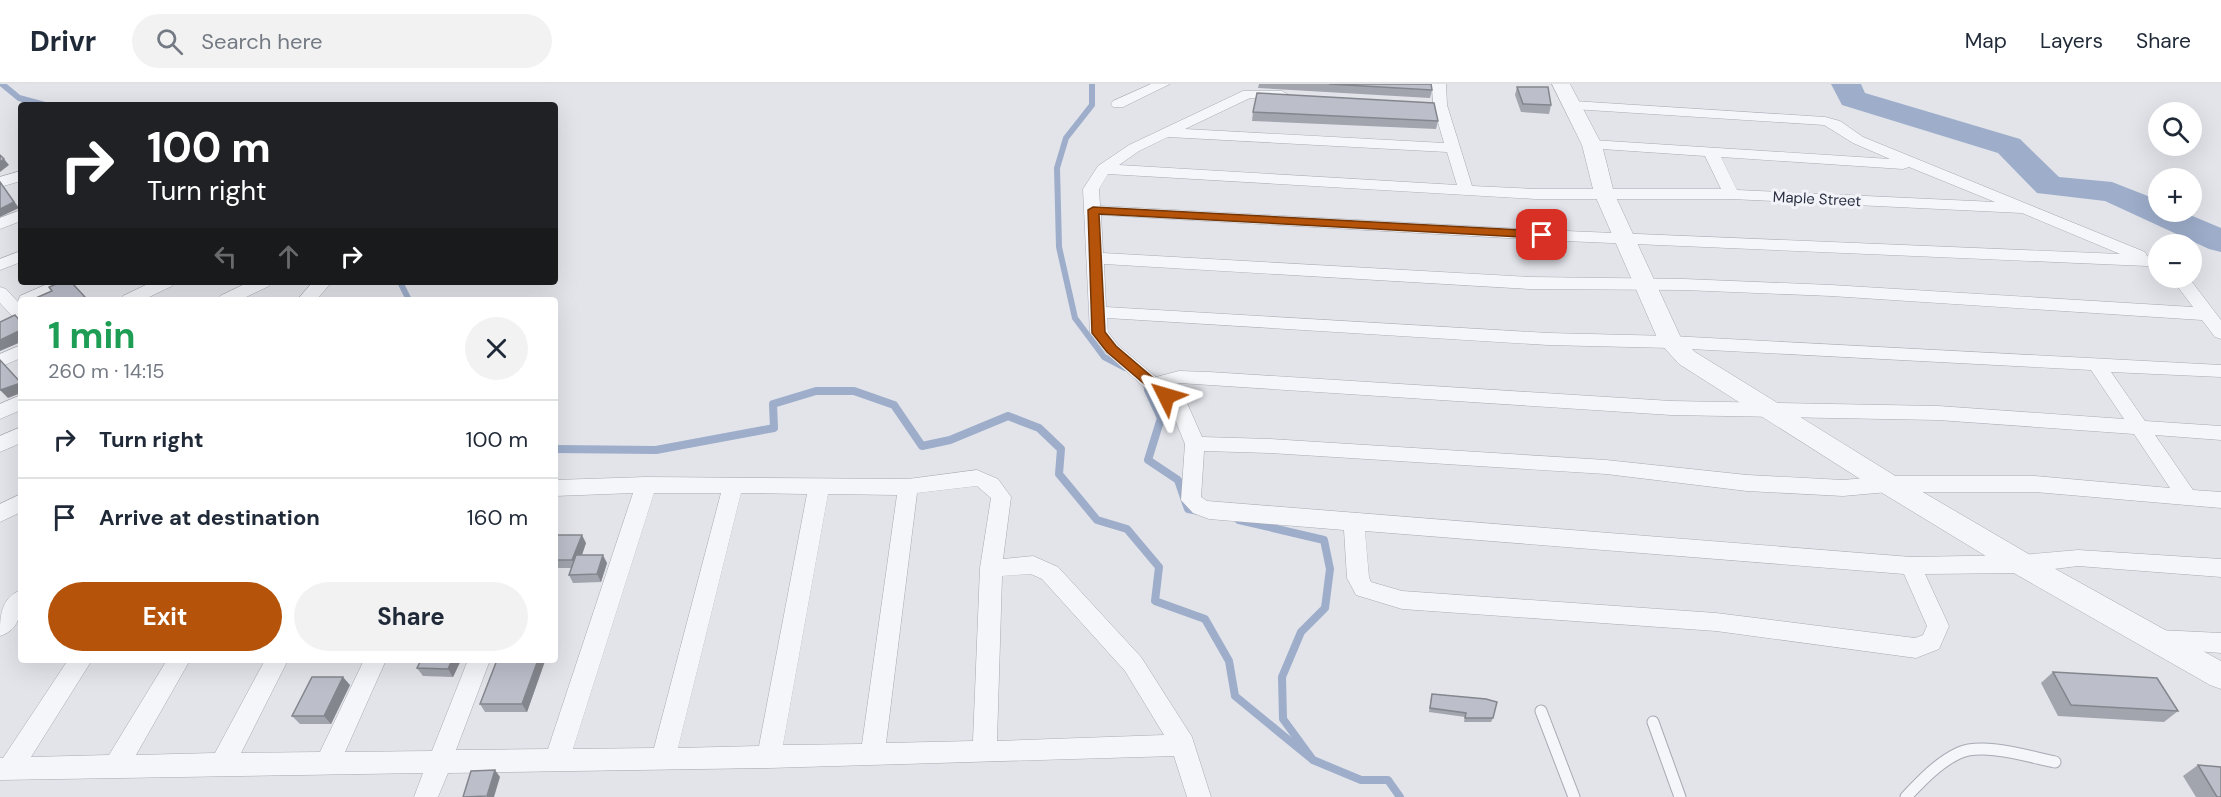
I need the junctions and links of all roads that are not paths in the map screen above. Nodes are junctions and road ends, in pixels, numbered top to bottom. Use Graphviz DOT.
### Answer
graph roads {
  1 [pos="1163,84"];
  2 [pos="1439,84"];
  3 [pos="1567,95"];
  4 [pos="1301,96"];
  5 [pos="1118,104"];
  6 [pos="1166,133"];
  7 [pos="1592,146"];
  8 [pos="1452,148"];
  9 [pos="1711,153"];
  10 [pos="1918,164"];
  11 [pos="1103,169"];
  12 [pos="18,177"];
  13 [pos="0,182"];
  14 [pos="1466,190"];
  15 [pos="1604,193"];
  16 [pos="1731,194"];
  17 [pos="1093,210"];
  18 [pos="2030,210"];
  19 [pos="18,216"];
  20 [pos="0,224"];
  21 [pos="1626,237"];
  22 [pos="18,257"];
  23 [pos="1095,258"];
  24 [pos="2148,260"];
  25 [pos="2148,263"];
  26 [pos="0,266"];
  27 [pos="1646,283"];
  28 [pos="60,285"];
  29 [pos="160,285"];
  30 [pos="257,285"];
  31 [pos="320,285"];
  32 [pos="2187,288"];
  33 [pos="0,293"];
  34 [pos="36,297"];
  35 [pos="135,297"];
  36 [pos="232,297"];
  37 [pos="309,297"];
  38 [pos="16,307"];
  39 [pos="1098,312"];
  40 [pos="2205,314"];
  41 [pos="2221,333"];
  42 [pos="1671,342"];
  43 [pos="18,353"];
  44 [pos="0,362"];
  45 [pos="2095,363"];
  46 [pos="2221,371"];
  47 [pos="1152,385"];
  48 [pos="18,403"];
  49 [pos="1769,408"];
  50 [pos="0,412"];
  51 [pos="2138,426"];
  52 [pos="2221,433"];
  53 [pos="18,436"];
  54 [pos="1195,444"];
  55 [pos="0,445"];
  56 [pos="1888,484"];
  57 [pos="646,485"];
  58 [pos="733,486"];
  59 [pos="819,486"];
  60 [pos="908,487"];
  61 [pos="558,488"];
  62 [pos="2188,498"];
  63 [pos="2221,500"];
  64 [pos="18,504"];
  65 [pos="0,514"];
  66 [pos="1354,523"];
  67 [pos="2022,564"];
  68 [pos="1911,566"];
  69 [pos="2221,567"];
  70 [pos="991,568"];
  71 [pos="18,603"];
  72 [pos="0,627"];
  73 [pos="2158,639"];
  74 [pos="2221,644"];
  75 [pos="79,663"];
  76 [pos="177,663"];
  77 [pos="275,663"];
  78 [pos="374,663"];
  79 [pos="478,663"];
  80 [pos="2221,676"];
  81 [pos="1541,711"];
  82 [pos="1653,722"];
  83 [pos="1183,745"];
  84 [pos="984,752"];
  85 [pos="873,753"];
  86 [pos="769,757"];
  87 [pos="663,759"];
  88 [pos="557,760"];
  89 [pos="440,762"];
  90 [pos="2055,762"];
  91 [pos="222,764"];
  92 [pos="327,764"];
  93 [pos="115,768"];
  94 [pos="5,769"];
  95 [pos="426,797"];
  96 [pos="1199,797"];
  97 [pos="1574,797"];
  98 [pos="1680,797"];
  99 [pos="1906,797"];
  1 -- 5 [label="street"];
  2 -- 8 [label="street"];
  3 -- 7 [label="street"];
  3 -- 10 [label="street"];
  4 -- 6 [label="street"];
  6 -- 8 [label="street"];
  6 -- 11 [label="street"];
  7 -- 9 [label="street"];
  7 -- 15 [label="street"];
  8 -- 14 [label="street"];
  9 -- 10 [label="street"];
  9 -- 16 [label="street"];
  10 -- 18 [label="street"];
  11 -- 14 [label="street, Maple Street"];
  11 -- 17 [label="street"];
  12 -- 13 [label="street"];
  14 -- 15 [label="street, Maple Street"];
  15 -- 16 [label="street, Maple Street"];
  15 -- 21 [label="street"];
  16 -- 18 [label="street, Maple Street"];
  17 -- 21 [label="street"];
  17 -- 23 [label="street"];
  18 -- 24 [label="street"];
  19 -- 20 [label="street"];
  21 -- 25 [label="street"];
  21 -- 27 [label="street"];
  22 -- 26 [label="street"];
  23 -- 27 [label="street"];
  23 -- 39 [label="street"];
  27 -- 40 [label="street"];
  27 -- 42 [label="street"];
  28 -- 34 [label="street"];
  29 -- 35 [label="street"];
  30 -- 36 [label="street"];
  31 -- 37 [label="street"];
  32 -- 40 [label="street"];
  33 -- 38 [label="street"];
  39 -- 42 [label="street"];
  39 -- 47 [label="street"];
  40 -- 41 [label="street"];
  42 -- 45 [label="street"];
  42 -- 49 [label="street"];
  43 -- 44 [label="street"];
  45 -- 46 [label="street"];
  45 -- 51 [label="street"];
  47 -- 49 [label="street"];
  47 -- 54 [label="street"];
  48 -- 50 [label="street"];
  49 -- 51 [label="street"];
  49 -- 56 [label="street"];
  51 -- 52 [label="street"];
  51 -- 62 [label="street"];
  53 -- 55 [label="street"];
  54 -- 56 [label="street"];
  54 -- 66 [label="street"];
  56 -- 62 [label="street"];
  56 -- 67 [label="street"];
  57 -- 58 [label="street"];
  57 -- 61 [label="street"];
  57 -- 88 [label="street"];
  58 -- 59 [label="street"];
  58 -- 87 [label="street"];
  59 -- 60 [label="street"];
  59 -- 86 [label="street"];
  60 -- 70 [label="street"];
  60 -- 85 [label="street"];
  62 -- 63 [label="street"];
  64 -- 65 [label="street"];
  66 -- 68 [label="street"];
  66 -- 68 [label="street"];
  67 -- 68 [label="street"];
  67 -- 69 [label="street"];
  67 -- 73 [label="street"];
  70 -- 83 [label="street"];
  70 -- 84 [label="street"];
  71 -- 72 [label="street"];
  73 -- 74 [label="street"];
  73 -- 80 [label="street"];
  75 -- 94 [label="street"];
  76 -- 93 [label="street"];
  77 -- 91 [label="street"];
  78 -- 92 [label="street"];
  79 -- 89 [label="street"];
  81 -- 97 [label="lane"];
  82 -- 98 [label="lane"];
  83 -- 84 [label="street"];
  83 -- 96 [label="street"];
  84 -- 85 [label="street"];
  85 -- 86 [label="street"];
  86 -- 87 [label="street"];
  87 -- 88 [label="street"];
  88 -- 89 [label="street"];
  89 -- 92 [label="street"];
  89 -- 95 [label="street"];
  90 -- 99 [label="lane"];
  91 -- 92 [label="street"];
  91 -- 93 [label="street"];
  93 -- 94 [label="street"];
}
